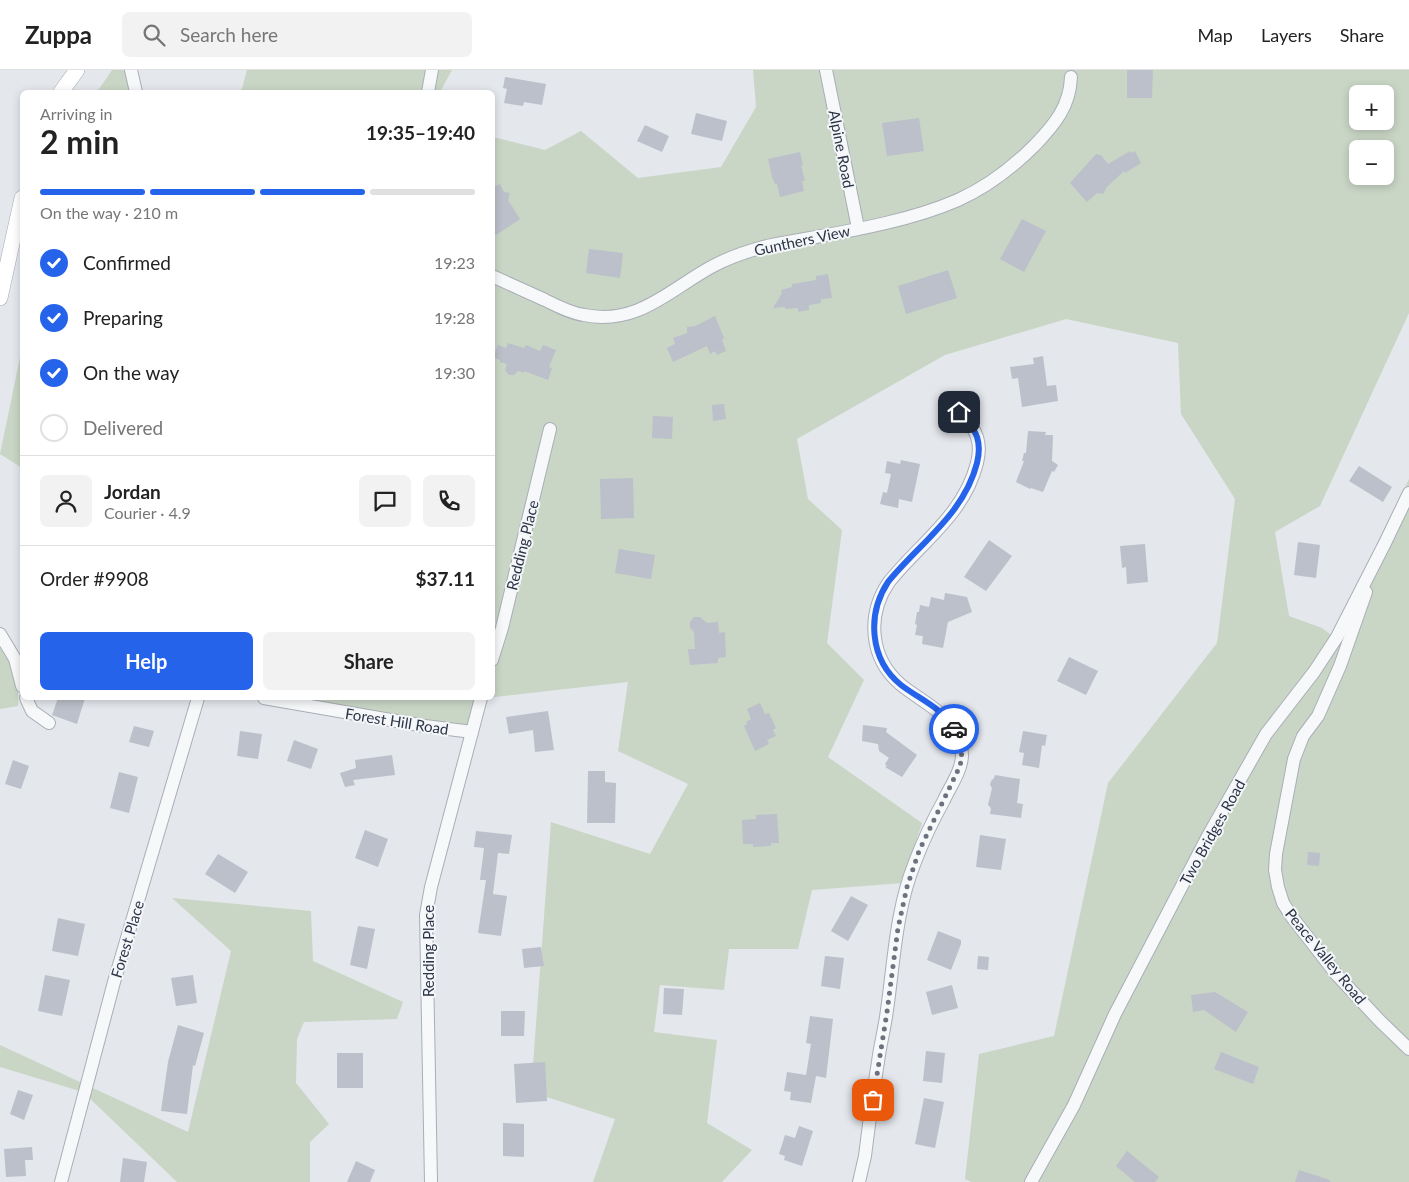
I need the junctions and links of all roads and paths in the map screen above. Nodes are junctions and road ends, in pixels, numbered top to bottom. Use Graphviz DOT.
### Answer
graph roads {
  1 [pos="77,70"];
  2 [pos="132,70"];
  3 [pos="432,70"];
  4 [pos="826,70"];
  5 [pos="1071,77"];
  6 [pos="62,90"];
  7 [pos="136,90"];
  8 [pos="428,90"];
  9 [pos="20,207"];
  10 [pos="858,228"];
  11 [pos="495,277"];
  12 [pos="0,298"];
  13 [pos="959,412"];
  14 [pos="550,429"];
  15 [pos="1409,493"];
  16 [pos="1374,566"];
  17 [pos="0,634"];
  18 [pos="495,650"];
  19 [pos="20,678"];
  20 [pos="27,700"];
  21 [pos="197,700"];
  22 [pos="276,700"];
  23 [pos="480,700"];
  24 [pos="49,723"];
  25 [pos="472,732"];
  26 [pos="1409,1048"];
  27 [pos="61,1182"];
  28 [pos="431,1182"];
  29 [pos="859,1182"];
  30 [pos="1031,1182"];
  1 -- 6 [label="main road"];
  2 -- 7 [label="street"];
  3 -- 8 [label="street"];
  4 -- 10 [label="street, Alpine Road"];
  5 -- 10 [label="street, Gunthers View"];
  9 -- 12 [label="main road"];
  10 -- 11 [label="street, Gunthers View"];
  13 -- 29 [label="street"];
  14 -- 18 [label="street, Redding Place"];
  15 -- 16 [label="street, Two Bridges Road"];
  16 -- 26 [label="street, Peace Valley Road"];
  16 -- 30 [label="street, Two Bridges Road"];
  17 -- 19 [label="street"];
  20 -- 24 [label="street"];
  21 -- 27 [label="street, Forest Place"];
  22 -- 25 [label="street, Forest Hill Road"];
  23 -- 25 [label="street, Redding Place"];
  25 -- 28 [label="street, Redding Place"];
}
